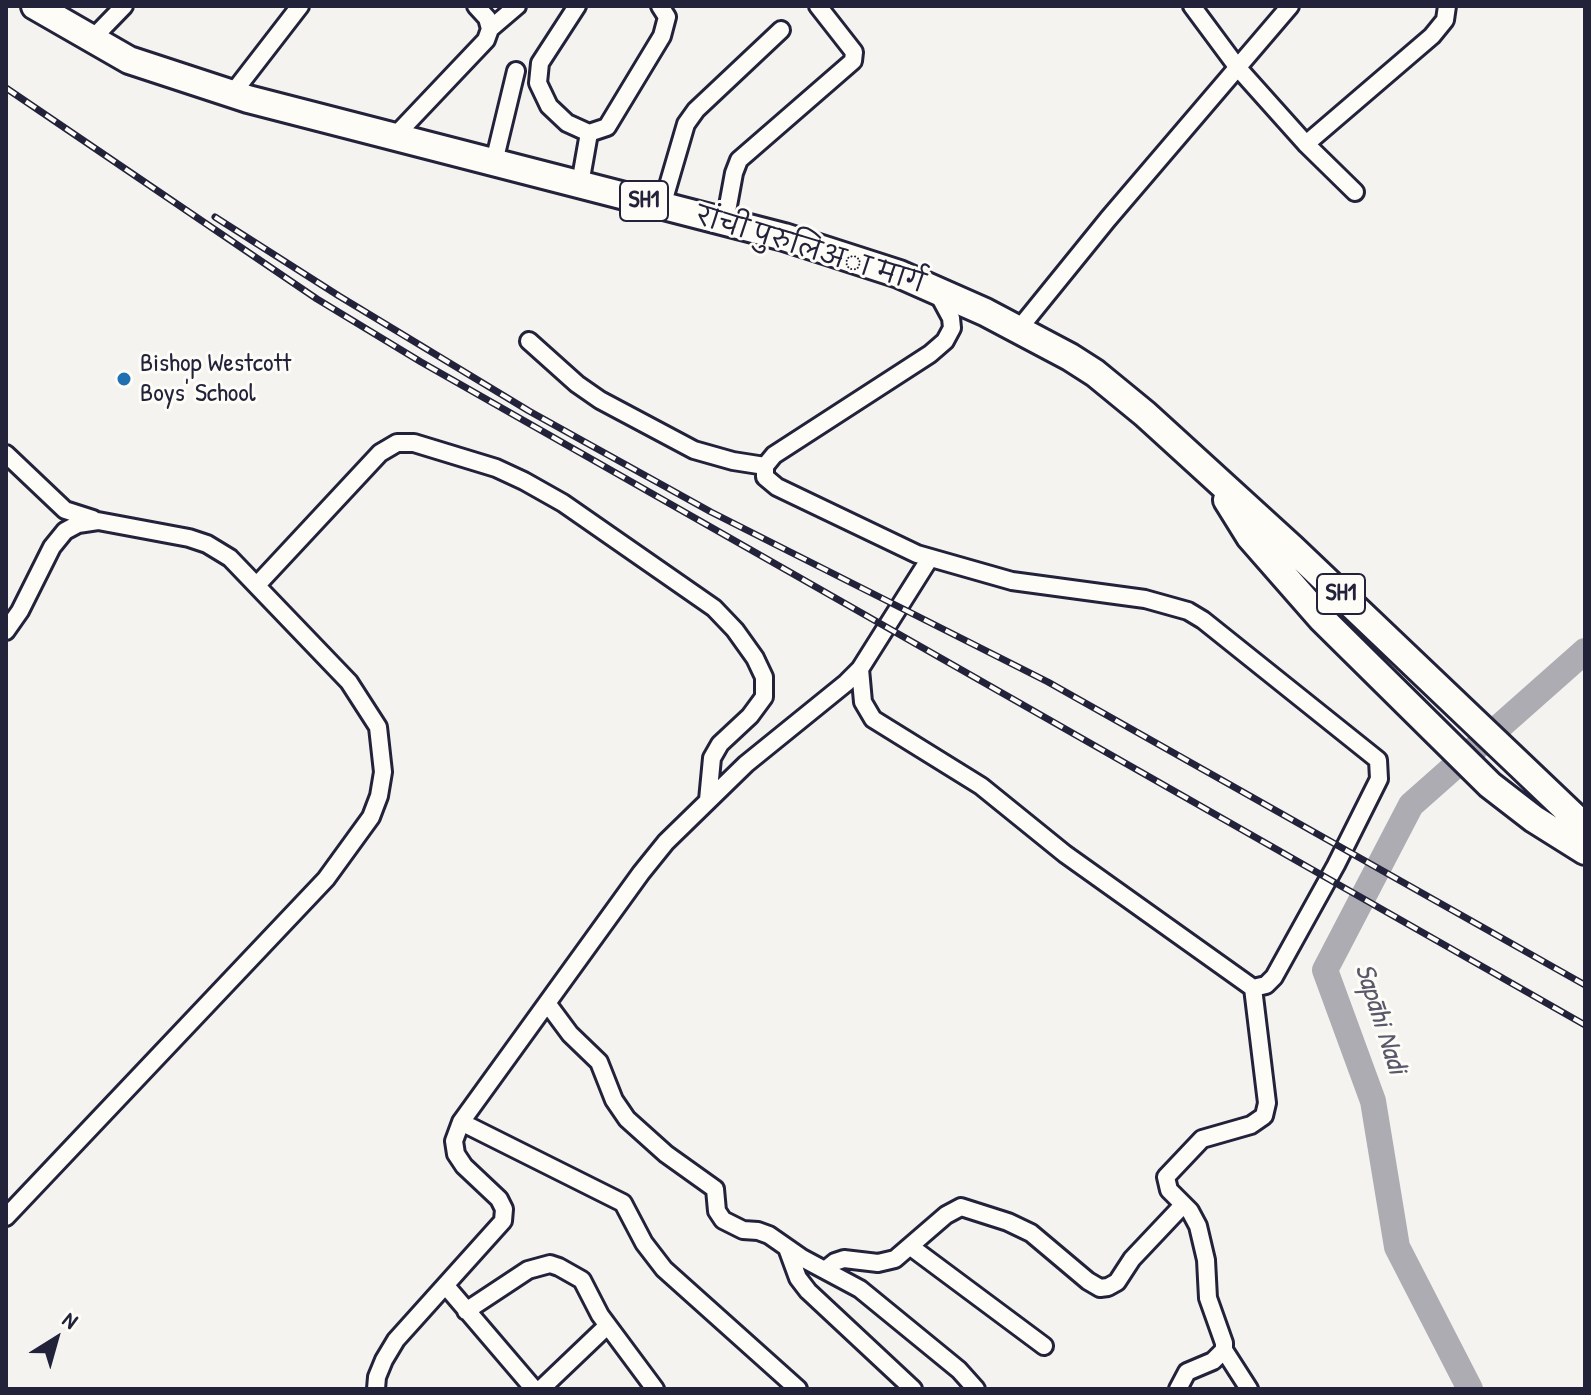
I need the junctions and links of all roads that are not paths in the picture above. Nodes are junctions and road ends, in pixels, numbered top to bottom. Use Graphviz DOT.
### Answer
graph roads {
  1 [pos="35,6"];
  2 [pos="124,6"];
  3 [pos="300,6"];
  4 [pos="476,6"];
  5 [pos="517,6"];
  6 [pos="577,6"];
  7 [pos="660,6"];
  8 [pos="818,6"];
  9 [pos="1192,6"];
  10 [pos="1290,6"];
  11 [pos="1447,6"];
  12 [pos="490,29"];
  13 [pos="781,30"];
  14 [pos="92,39"];
  15 [pos="1238,68"];
  16 [pos="516,71"];
  17 [pos="232,94"];
  18 [pos="589,133"];
  19 [pos="394,137"];
  20 [pos="1306,144"];
  21 [pos="494,162"];
  22 [pos="580,184"];
  23 [pos="1355,192"];
  24 [pos="662,206"];
  25 [pos="725,222"];
  26 [pos="937,291"];
  27 [pos="1018,330"];
  28 [pos="529,341"];
  29 [pos="6,454"];
  30 [pos="765,466"];
  31 [pos="1213,476"];
  32 [pos="98,521"];
  33 [pos="930,558"];
  34 [pos="257,585"];
  35 [pos="6,631"];
  36 [pos="860,669"];
  37 [pos="708,800"];
  38 [pos="1585,827"];
  39 [pos="1585,851"];
  40 [pos="1253,988"];
  41 [pos="547,1003"];
  42 [pos="461,1122"];
  43 [pos="1183,1205"];
  44 [pos="6,1217"];
  45 [pos="911,1247"];
  46 [pos="787,1248"];
  47 [pos="825,1270"];
  48 [pos="446,1286"];
  49 [pos="466,1311"];
  50 [pos="607,1326"];
  51 [pos="1044,1346"];
  52 [pos="1224,1350"];
  53 [pos="376,1389"];
  54 [pos="534,1389"];
  55 [pos="541,1389"];
  56 [pos="655,1389"];
  57 [pos="798,1389"];
  58 [pos="913,1389"];
  59 [pos="976,1389"];
  60 [pos="1178,1389"];
  61 [pos="1249,1389"];
  1 -- 14 [label="main road, रांची पुरुलिअा मार्ग / SH1"];
  2 -- 14 [label="street"];
  3 -- 17 [label="street"];
  4 -- 12 [label="street"];
  5 -- 12 [label="street"];
  6 -- 18 [label="street"];
  7 -- 18 [label="street"];
  8 -- 25 [label="street"];
  9 -- 15 [label="street"];
  10 -- 15 [label="street"];
  11 -- 20 [label="street"];
  12 -- 19 [label="street"];
  13 -- 24 [label="street"];
  14 -- 17 [label="main road, रांची पुरुलिअा मार्ग / SH1"];
  15 -- 20 [label="street"];
  15 -- 27 [label="street"];
  16 -- 21 [label="street"];
  17 -- 19 [label="main road, रांची पुरुलिअा मार्ग / SH1"];
  18 -- 22 [label="street"];
  19 -- 21 [label="main road, रांची पुरुलिअा मार्ग / SH1"];
  20 -- 23 [label="street"];
  21 -- 22 [label="main road, रांची पुरुलिअा मार्ग / SH1"];
  22 -- 24 [label="main road, रांची पुरुलिअा मार्ग / SH1"];
  24 -- 25 [label="main road, रांची पुरुलिअा मार्ग / SH1"];
  25 -- 26 [label="main road, रांची पुरुलिअा मार्ग / SH1"];
  26 -- 27 [label="main road, रांची पुरुलिअा मार्ग / SH1"];
  26 -- 30 [label="street"];
  27 -- 31 [label="main road, रांची पुरुलिअा मार्ग / SH1"];
  28 -- 30 [label="street"];
  29 -- 32 [label="street"];
  30 -- 33 [label="street"];
  31 -- 38 [label="main road, रांची पुरुलिअा मार्ग / SH1"];
  31 -- 39 [label="main road, SH1"];
  32 -- 34 [label="street"];
  32 -- 35 [label="street"];
  33 -- 36 [label="street"];
  33 -- 40 [label="street"];
  34 -- 37 [label="street"];
  34 -- 44 [label="street"];
  36 -- 37 [label="street"];
  36 -- 40 [label="street"];
  37 -- 41 [label="street"];
  40 -- 43 [label="street"];
  41 -- 42 [label="street"];
  41 -- 46 [label="street"];
  42 -- 48 [label="street"];
  42 -- 57 [label="street"];
  43 -- 45 [label="street"];
  43 -- 52 [label="street"];
  45 -- 47 [label="street"];
  45 -- 51 [label="street"];
  46 -- 47 [label="street"];
  46 -- 58 [label="street"];
  47 -- 59 [label="street"];
  48 -- 49 [label="street"];
  48 -- 53 [label="street"];
  49 -- 50 [label="street"];
  49 -- 54 [label="street"];
  50 -- 55 [label="street"];
  50 -- 56 [label="street"];
  52 -- 60 [label="street"];
  52 -- 61 [label="street"];
}
